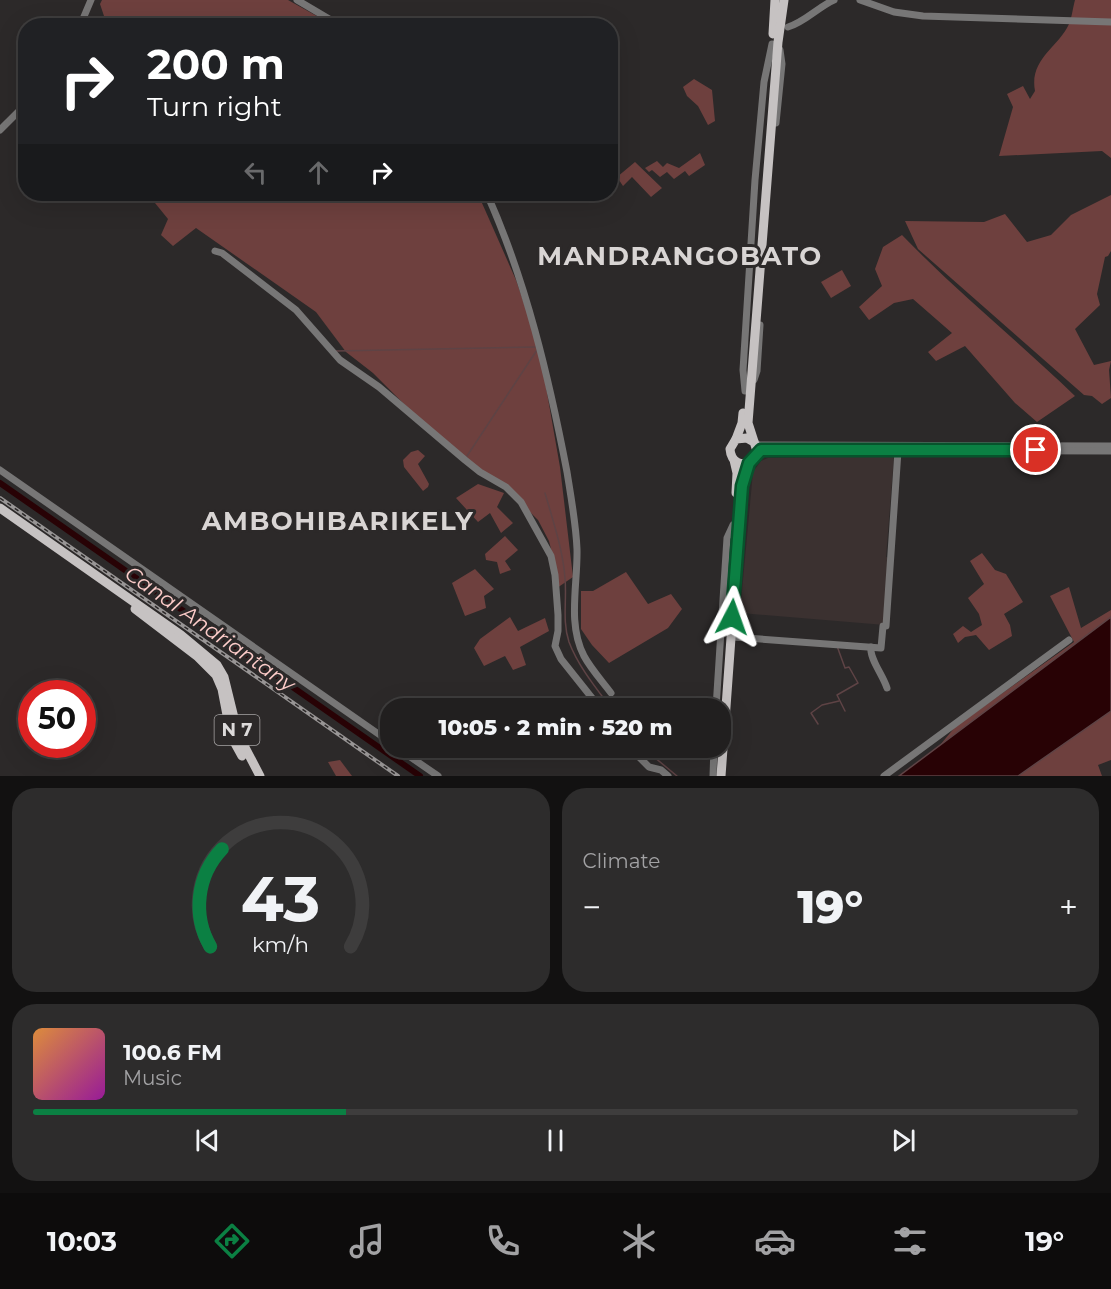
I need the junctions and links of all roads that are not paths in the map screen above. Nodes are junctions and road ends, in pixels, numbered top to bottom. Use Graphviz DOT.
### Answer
graph roads {
  1 [pos="91,0"];
  2 [pos="297,0"];
  3 [pos="782,0"];
  4 [pos="834,0"];
  5 [pos="860,0"];
  6 [pos="83,18"];
  7 [pos="327,18"];
  8 [pos="1111,22"];
  9 [pos="788,27"];
  10 [pos="18,112"];
  11 [pos="0,130"];
  12 [pos="490,201"];
  13 [pos="215,251"];
  14 [pos="748,391"];
  15 [pos="736,439"];
  16 [pos="754,442"];
  17 [pos="1111,446"];
  18 [pos="898,450"];
  19 [pos="1111,451"];
  20 [pos="756,454"];
  21 [pos="734,460"];
  22 [pos="749,463"];
  23 [pos="0,470"];
  24 [pos="0,508"];
  25 [pos="0,515"];
  26 [pos="733,525"];
  27 [pos="733,637"];
  28 [pos="1069,640"];
  29 [pos="871,647"];
  30 [pos="887,688"];
  31 [pos="611,693"];
  32 [pos="592,698"];
  33 [pos="717,698"];
  34 [pos="721,698"];
  35 [pos="380,735"];
  36 [pos="412,758"];
  37 [pos="640,758"];
  38 [pos="716,758"];
  39 [pos="253,776"];
  40 [pos="260,776"];
  41 [pos="438,776"];
  42 [pos="668,776"];
  43 [pos="716,776"];
  44 [pos="884,776"];
  1 -- 6 [label="street"];
  2 -- 7 [label="street"];
  3 -- 14 [label="main road"];
  4 -- 9 [label="street"];
  5 -- 8 [label="street"];
  10 -- 11 [label="street"];
  12 -- 31 [label="street"];
  13 -- 32 [label="street"];
  14 -- 15 [label="main road"];
  14 -- 16 [label="main road"];
  15 -- 16 [label="main road"];
  15 -- 21 [label="main road"];
  16 -- 17 [label="street"];
  16 -- 20 [label="main road"];
  18 -- 19 [label="street"];
  18 -- 20 [label="street"];
  18 -- 29 [label="street"];
  20 -- 22 [label="main road"];
  21 -- 22 [label="main road"];
  21 -- 26 [label="main road"];
  22 -- 43 [label="main road"];
  23 -- 35 [label="street"];
  24 -- 40 [label="main road, N 7"];
  25 -- 39 [label="main road, N 7"];
  26 -- 33 [label="street"];
  26 -- 34 [label="main road"];
  27 -- 29 [label="street"];
  28 -- 44 [label="street"];
  29 -- 30 [label="street"];
  36 -- 41 [label="street"];
  37 -- 42 [label="street"];
  38 -- 43 [label="main road"];
}
